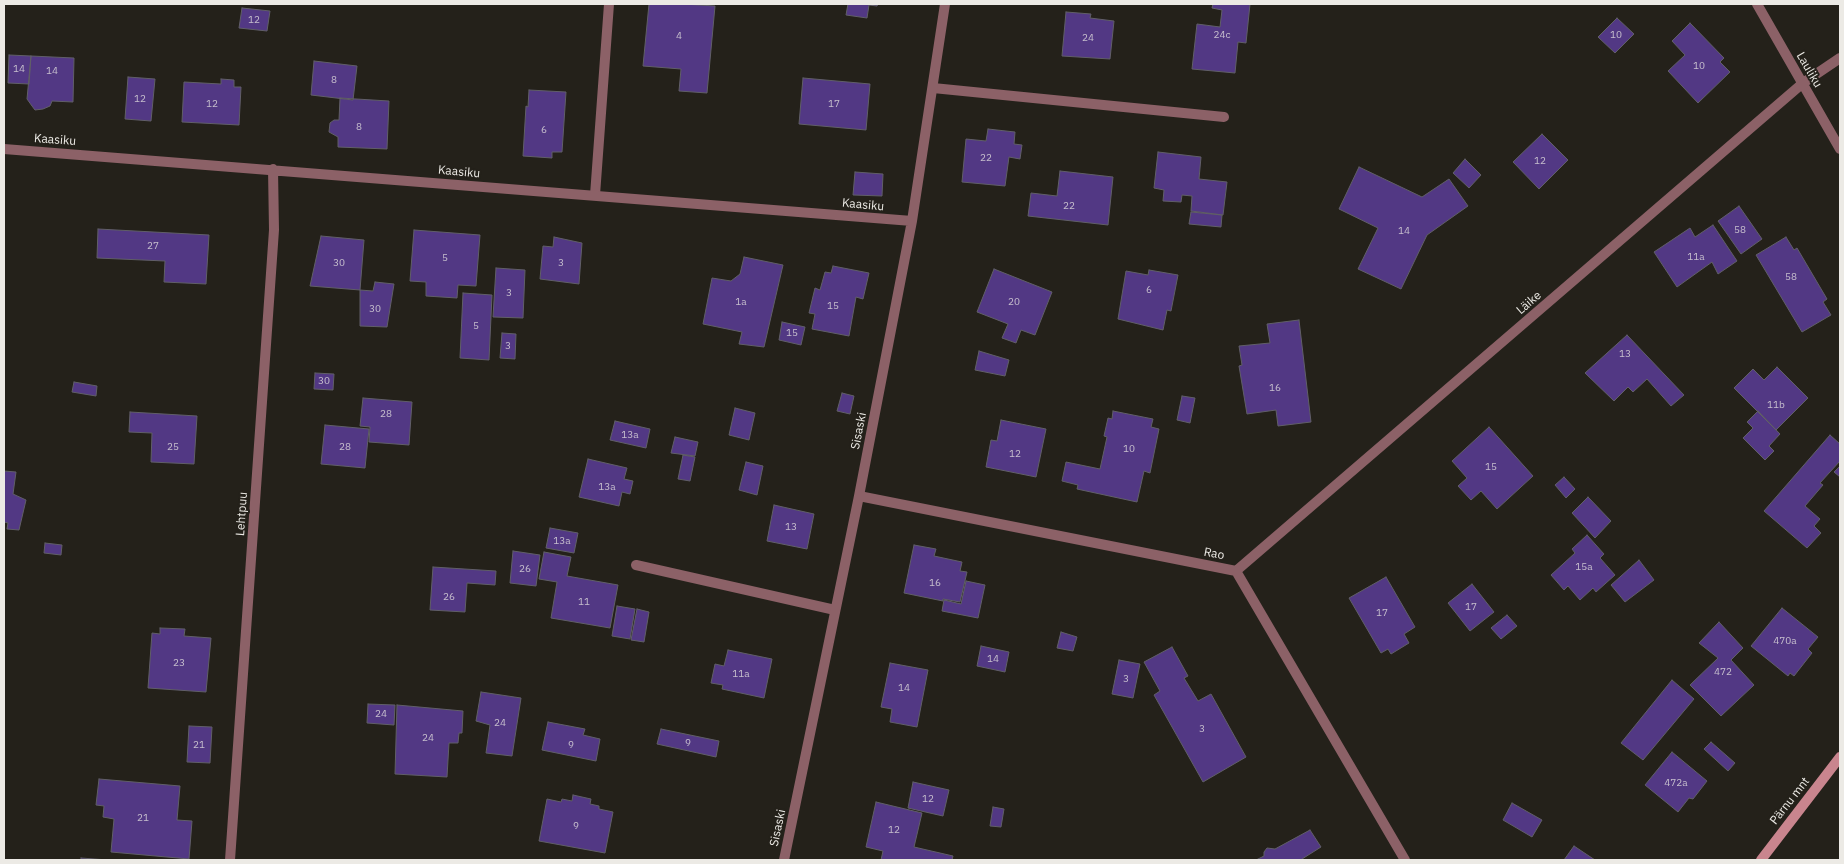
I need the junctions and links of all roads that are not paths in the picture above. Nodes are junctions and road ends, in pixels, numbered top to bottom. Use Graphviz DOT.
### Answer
graph roads {
  1 [pos="609,4"];
  2 [pos="945,4"];
  3 [pos="1757,4"];
  4 [pos="1840,58"];
  5 [pos="1803,83"];
  6 [pos="933,88"];
  7 [pos="1224,117"];
  8 [pos="4,149"];
  9 [pos="1840,149"];
  10 [pos="273,169"];
  11 [pos="595,196"];
  12 [pos="912,221"];
  13 [pos="859,496"];
  14 [pos="636,565"];
  15 [pos="1236,571"];
  16 [pos="835,610"];
  17 [pos="1840,757"];
  18 [pos="230,860"];
  19 [pos="784,860"];
  20 [pos="1405,860"];
  21 [pos="1761,860"];
  1 -- 11 [label="street"];
  2 -- 6 [label="street, Sisaski"];
  3 -- 5 [label="street, Lauliku"];
  4 -- 5 [label="street, Läike"];
  5 -- 9 [label="street, Lauliku"];
  5 -- 15 [label="street, Läike"];
  6 -- 7 [label="street"];
  6 -- 12 [label="street, Sisaski"];
  8 -- 10 [label="street, Kaasiku"];
  10 -- 11 [label="street, Kaasiku"];
  10 -- 18 [label="street, Lehtpuu"];
  11 -- 12 [label="street, Kaasiku"];
  12 -- 13 [label="street, Sisaski"];
  13 -- 15 [label="street, Rao"];
  13 -- 16 [label="street, Sisaski"];
  14 -- 16 [label="street"];
  15 -- 20 [label="street, Rao"];
  16 -- 19 [label="street, Sisaski"];
  17 -- 21 [label="main road, Pärnu mnt"];
}
